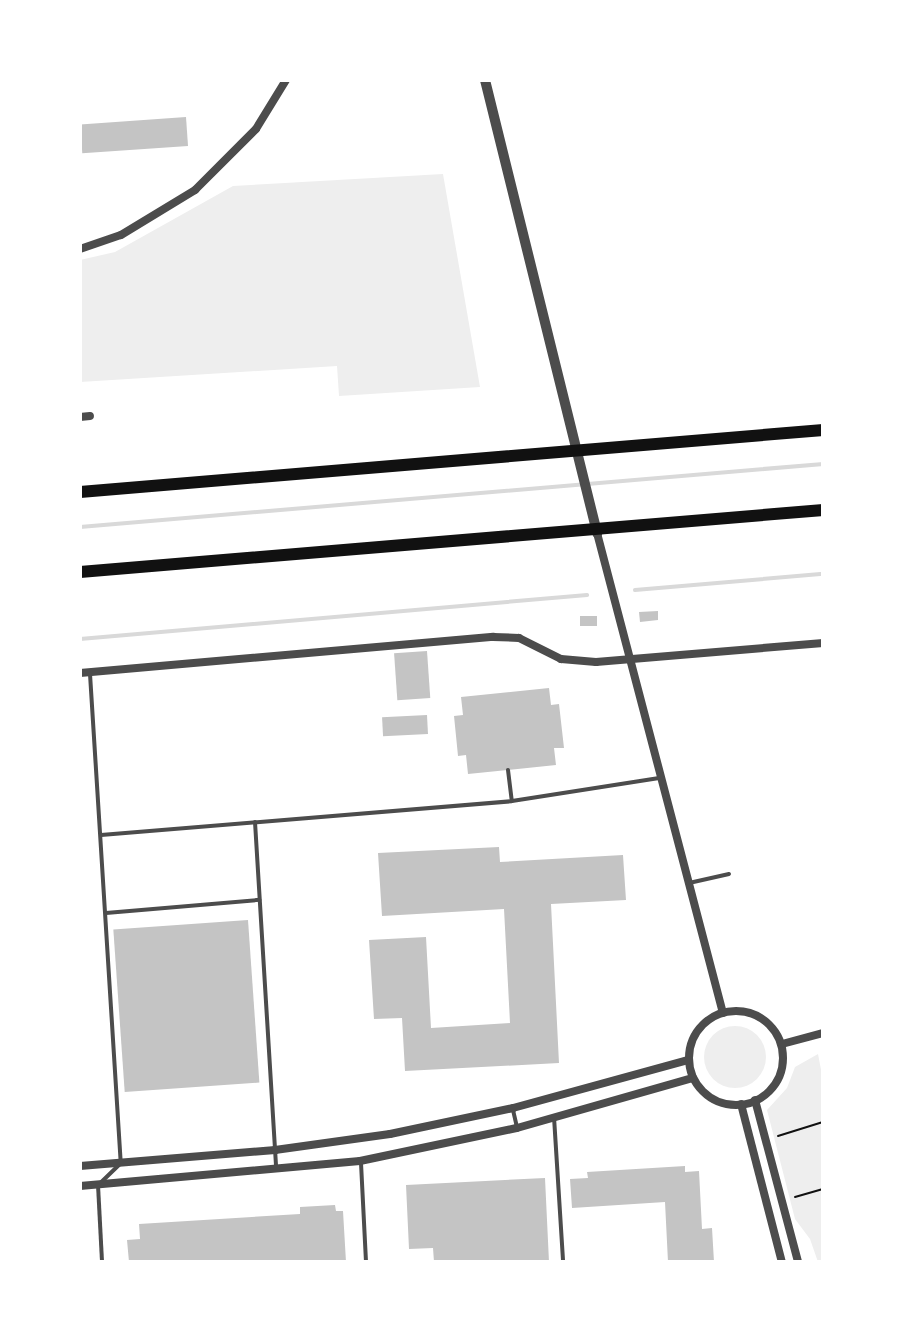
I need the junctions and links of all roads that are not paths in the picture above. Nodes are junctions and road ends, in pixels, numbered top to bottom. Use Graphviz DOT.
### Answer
graph roads {
  1 [pos="286,80"];
  2 [pos="485,80"];
  3 [pos="80,249"];
  4 [pos="823,430"];
  5 [pos="576,454"];
  6 [pos="80,492"];
  7 [pos="823,510"];
  8 [pos="597,533"];
  9 [pos="80,572"];
  10 [pos="823,643"];
  11 [pos="631,660"];
  12 [pos="85,672"];
  13 [pos="508,770"];
  14 [pos="661,778"];
  15 [pos="512,801"];
  16 [pos="255,822"];
  17 [pos="101,835"];
  18 [pos="729,874"];
  19 [pos="689,883"];
  20 [pos="260,900"];
  21 [pos="106,913"];
  22 [pos="723,1013"];
  23 [pos="823,1033"];
  24 [pos="782,1044"];
  25 [pos="689,1060"];
  26 [pos="693,1078"];
  27 [pos="755,1100"];
  28 [pos="741,1104"];
  29 [pos="513,1108"];
  30 [pos="554,1117"];
  31 [pos="517,1128"];
  32 [pos="275,1150"];
  33 [pos="360,1161"];
  34 [pos="121,1163"];
  35 [pos="80,1166"];
  36 [pos="276,1170"];
  37 [pos="98,1185"];
  38 [pos="80,1186"];
  39 [pos="102,1262"];
  40 [pos="366,1262"];
  41 [pos="563,1262"];
  42 [pos="782,1262"];
  43 [pos="798,1262"];
  1 -- 3 [label="street"];
  2 -- 5 [label="street"];
  4 -- 5 [label="main road"];
  5 -- 6 [label="main road"];
  5 -- 8 [label="street"];
  7 -- 8 [label="main road"];
  8 -- 9 [label="main road"];
  8 -- 11 [label="street"];
  10 -- 11 [label="street"];
  11 -- 12 [label="street"];
  11 -- 14 [label="street"];
  12 -- 17 [label="lane"];
  13 -- 15 [label="lane"];
  14 -- 15 [label="lane"];
  14 -- 19 [label="street"];
  15 -- 16 [label="lane"];
  16 -- 17 [label="lane"];
  16 -- 20 [label="lane"];
  17 -- 21 [label="lane"];
  18 -- 19 [label="lane"];
  19 -- 22 [label="street"];
  20 -- 21 [label="lane"];
  20 -- 32 [label="lane"];
  21 -- 34 [label="lane"];
  22 -- 24 [label="street"];
  22 -- 25 [label="street"];
  23 -- 24 [label="street"];
  24 -- 27 [label="street"];
  25 -- 26 [label="street"];
  25 -- 29 [label="street"];
  26 -- 28 [label="street"];
  26 -- 30 [label="street"];
  27 -- 28 [label="street"];
  27 -- 43 [label="street"];
  28 -- 42 [label="street"];
  29 -- 31 [label="lane"];
  29 -- 32 [label="street"];
  30 -- 31 [label="street"];
  30 -- 41 [label="lane"];
  31 -- 33 [label="street"];
  32 -- 34 [label="street"];
  32 -- 36 [label="lane"];
  33 -- 36 [label="street"];
  33 -- 40 [label="lane"];
  34 -- 35 [label="street"];
  34 -- 37 [label="lane"];
  36 -- 37 [label="street"];
  37 -- 38 [label="street"];
  37 -- 39 [label="lane"];
}
